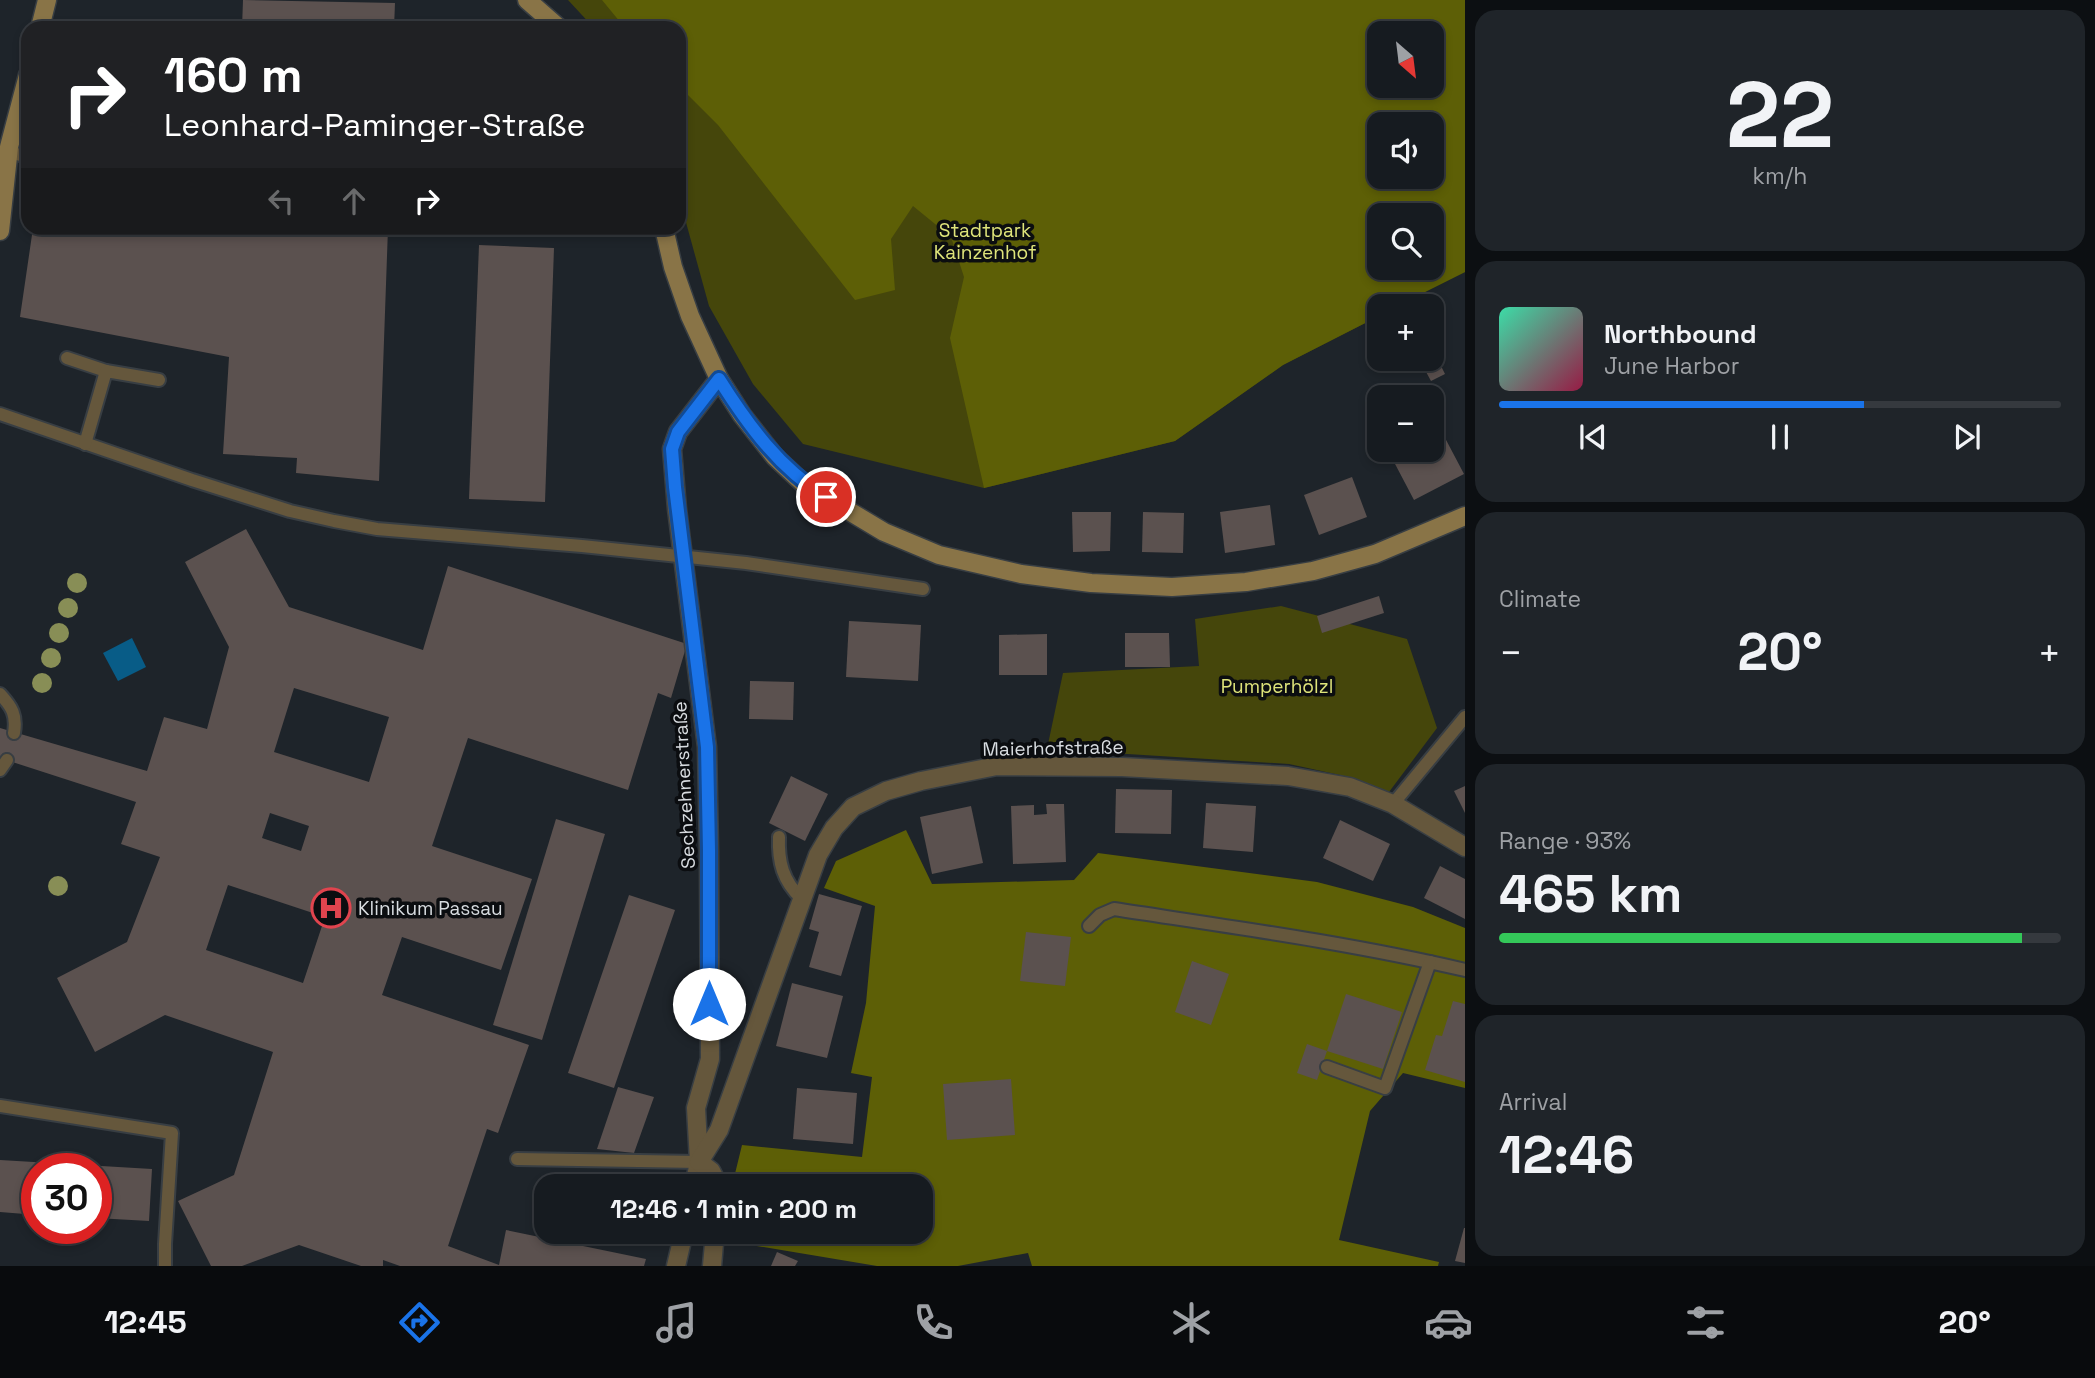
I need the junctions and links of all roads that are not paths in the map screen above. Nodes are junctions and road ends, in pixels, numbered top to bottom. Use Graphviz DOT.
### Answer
graph roads {
  1 [pos="47,0"];
  2 [pos="527,0"];
  3 [pos="42,21"];
  4 [pos="551,21"];
  5 [pos="21,103"];
  6 [pos="9,152"];
  7 [pos="21,155"];
  8 [pos="0,231"];
  9 [pos="666,235"];
  10 [pos="67,358"];
  11 [pos="106,371"];
  12 [pos="719,379"];
  13 [pos="159,380"];
  14 [pos="0,414"];
  15 [pos="85,444"];
  16 [pos="1465,516"];
  17 [pos="683,556"];
  18 [pos="923,589"];
  19 [pos="0,694"];
  20 [pos="1465,717"];
  21 [pos="15,733"];
  22 [pos="1393,804"];
  23 [pos="779,837"];
  24 [pos="1465,847"];
  25 [pos="801,898"];
  26 [pos="1089,926"];
  27 [pos="1430,962"];
  28 [pos="1465,970"];
  29 [pos="1327,1067"];
  30 [pos="0,1106"];
  31 [pos="517,1159"];
  32 [pos="699,1162"];
  33 [pos="696,1174"];
  34 [pos="713,1174"];
  35 [pos="681,1244"];
  36 [pos="714,1244"];
  37 [pos="165,1266"];
  38 [pos="676,1266"];
  39 [pos="712,1266"];
  1 -- 3 [label="street"];
  2 -- 4 [label="street"];
  5 -- 6 [label="street"];
  6 -- 7 [label="lane"];
  6 -- 8 [label="street"];
  9 -- 12 [label="street"];
  10 -- 11 [label="lane"];
  11 -- 13 [label="lane"];
  11 -- 15 [label="lane"];
  12 -- 16 [label="street"];
  12 -- 17 [label="street, Sechzehnerstraße"];
  14 -- 15 [label="lane"];
  15 -- 17 [label="lane"];
  17 -- 18 [label="lane"];
  17 -- 32 [label="street, Sechzehnerstraße"];
  19 -- 21 [label="lane"];
  20 -- 22 [label="lane"];
  22 -- 24 [label="street, Maierhofstraße"];
  22 -- 25 [label="street, Maierhofstraße"];
  23 -- 25 [label="lane"];
  25 -- 32 [label="street, Maierhofstraße"];
  26 -- 27 [label="lane"];
  27 -- 28 [label="lane"];
  27 -- 29 [label="lane"];
  30 -- 37 [label="lane"];
  31 -- 32 [label="lane"];
  32 -- 33 [label="street, Sechzehnerstraße"];
  32 -- 34 [label="street"];
  35 -- 38 [label="street"];
  36 -- 39 [label="street"];
}
